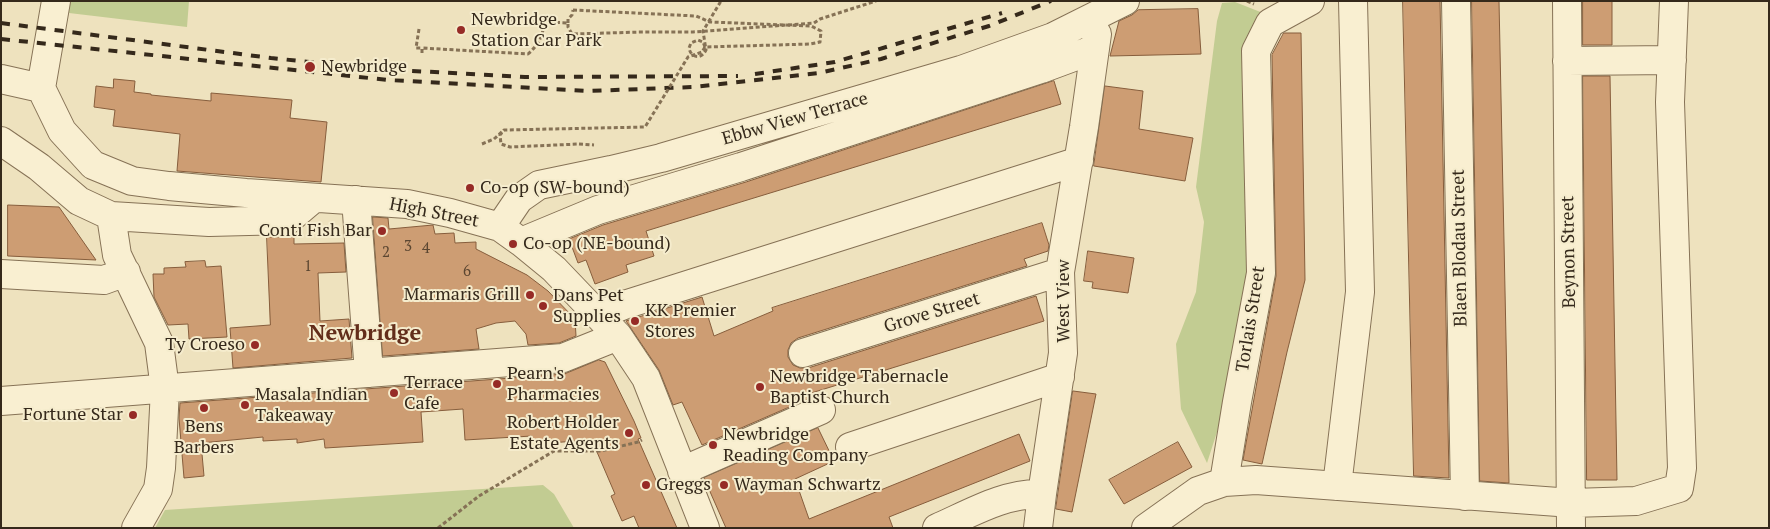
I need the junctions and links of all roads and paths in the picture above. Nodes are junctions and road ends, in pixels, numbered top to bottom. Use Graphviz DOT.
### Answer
graph roads {
  1 [pos="56,1"];
  2 [pos="720,1"];
  3 [pos="876,1"];
  4 [pos="1125,1"];
  5 [pos="1310,1"];
  6 [pos="1353,1"];
  7 [pos="1456,1"];
  8 [pos="1567,1"];
  9 [pos="1674,1"];
  10 [pos="1100,15"];
  11 [pos="504,20"];
  12 [pos="544,22"];
  13 [pos="568,23"];
  14 [pos="419,29"];
  15 [pos="703,31"];
  16 [pos="705,47"];
  17 [pos="422,48"];
  18 [pos="1095,49"];
  19 [pos="422,53"];
  20 [pos="1672,60"];
  21 [pos="1567,61"];
  22 [pos="1,79"];
  23 [pos="41,88"];
  24 [pos="504,130"];
  25 [pos="1,141"];
  26 [pos="482,144"];
  27 [pos="579,144"];
  28 [pos="1079,161"];
  29 [pos="314,198"];
  30 [pos="356,200"];
  31 [pos="111,216"];
  32 [pos="510,234"];
  33 [pos="126,272"];
  34 [pos="1060,272"];
  35 [pos="1,274"];
  36 [pos="599,316"];
  37 [pos="618,336"];
  38 [pos="803,353"];
  39 [pos="369,373"];
  40 [pos="1060,377"];
  41 [pos="165,389"];
  42 [pos="1,401"];
  43 [pos="821,410"];
  44 [pos="664,427"];
  45 [pos="850,447"];
  46 [pos="682,471"];
  47 [pos="1224,482"];
  48 [pos="1338,486"];
  49 [pos="1042,494"];
  50 [pos="1465,496"];
  51 [pos="1571,516"];
  52 [pos="136,528"];
  53 [pos="438,528"];
  54 [pos="705,528"];
  55 [pos="937,528"];
  56 [pos="1038,528"];
  57 [pos="1146,528"];
  1 -- 23 [label="street"];
  2 -- 15 [label="path"];
  3 -- 15 [label="path"];
  4 -- 10 [label="street, Ebbw View Terrace"];
  5 -- 47 [label="street, Torlais Street"];
  6 -- 48 [label="street"];
  7 -- 50 [label="street, Blaen Blodau Street"];
  8 -- 21 [label="street, Beynon Street"];
  9 -- 20 [label="street"];
  10 -- 18 [label="street, West View"];
  10 -- 32 [label="street, Ebbw View Terrace"];
  11 -- 12 [label="path"];
  12 -- 13 [label="path"];
  12 -- 17 [label="path"];
  13 -- 15 [label="path"];
  13 -- 16 [label="path, bridge"];
  14 -- 17 [label="path"];
  15 -- 16 [label="path"];
  16 -- 24 [label="path, bridge"];
  17 -- 19 [label="path"];
  18 -- 28 [label="street, West View"];
  18 -- 32 [label="street"];
  20 -- 21 [label="street"];
  20 -- 51 [label="street"];
  21 -- 51 [label="street, Beynon Street"];
  22 -- 23 [label="street"];
  23 -- 29 [label="street, High Street"];
  24 -- 26 [label="path"];
  24 -- 27 [label="path, bridge"];
  25 -- 31 [label="street"];
  28 -- 34 [label="street, West View"];
  28 -- 36 [label="street"];
  29 -- 30 [label="street, High Street"];
  29 -- 31 [label="street"];
  30 -- 32 [label="street, High Street"];
  30 -- 39 [label="street"];
  31 -- 33 [label="street"];
  32 -- 36 [label="street, High Street"];
  33 -- 35 [label="street"];
  33 -- 41 [label="street"];
  34 -- 38 [label="street, Grove Street"];
  34 -- 40 [label="street, West View"];
  36 -- 37 [label="street, High Street"];
  37 -- 39 [label="street"];
  37 -- 44 [label="street, High Street"];
  39 -- 41 [label="street"];
  40 -- 45 [label="street"];
  40 -- 49 [label="street, West View"];
  41 -- 42 [label="street"];
  41 -- 52 [label="street"];
  43 -- 46 [label="street"];
  44 -- 46 [label="street, High Street"];
  44 -- 53 [label="path"];
  46 -- 54 [label="street, High Street"];
  47 -- 48 [label="street"];
  47 -- 57 [label="street"];
  48 -- 50 [label="street"];
  49 -- 55 [label="street"];
  49 -- 56 [label="street, West View"];
  50 -- 51 [label="street"];
}
